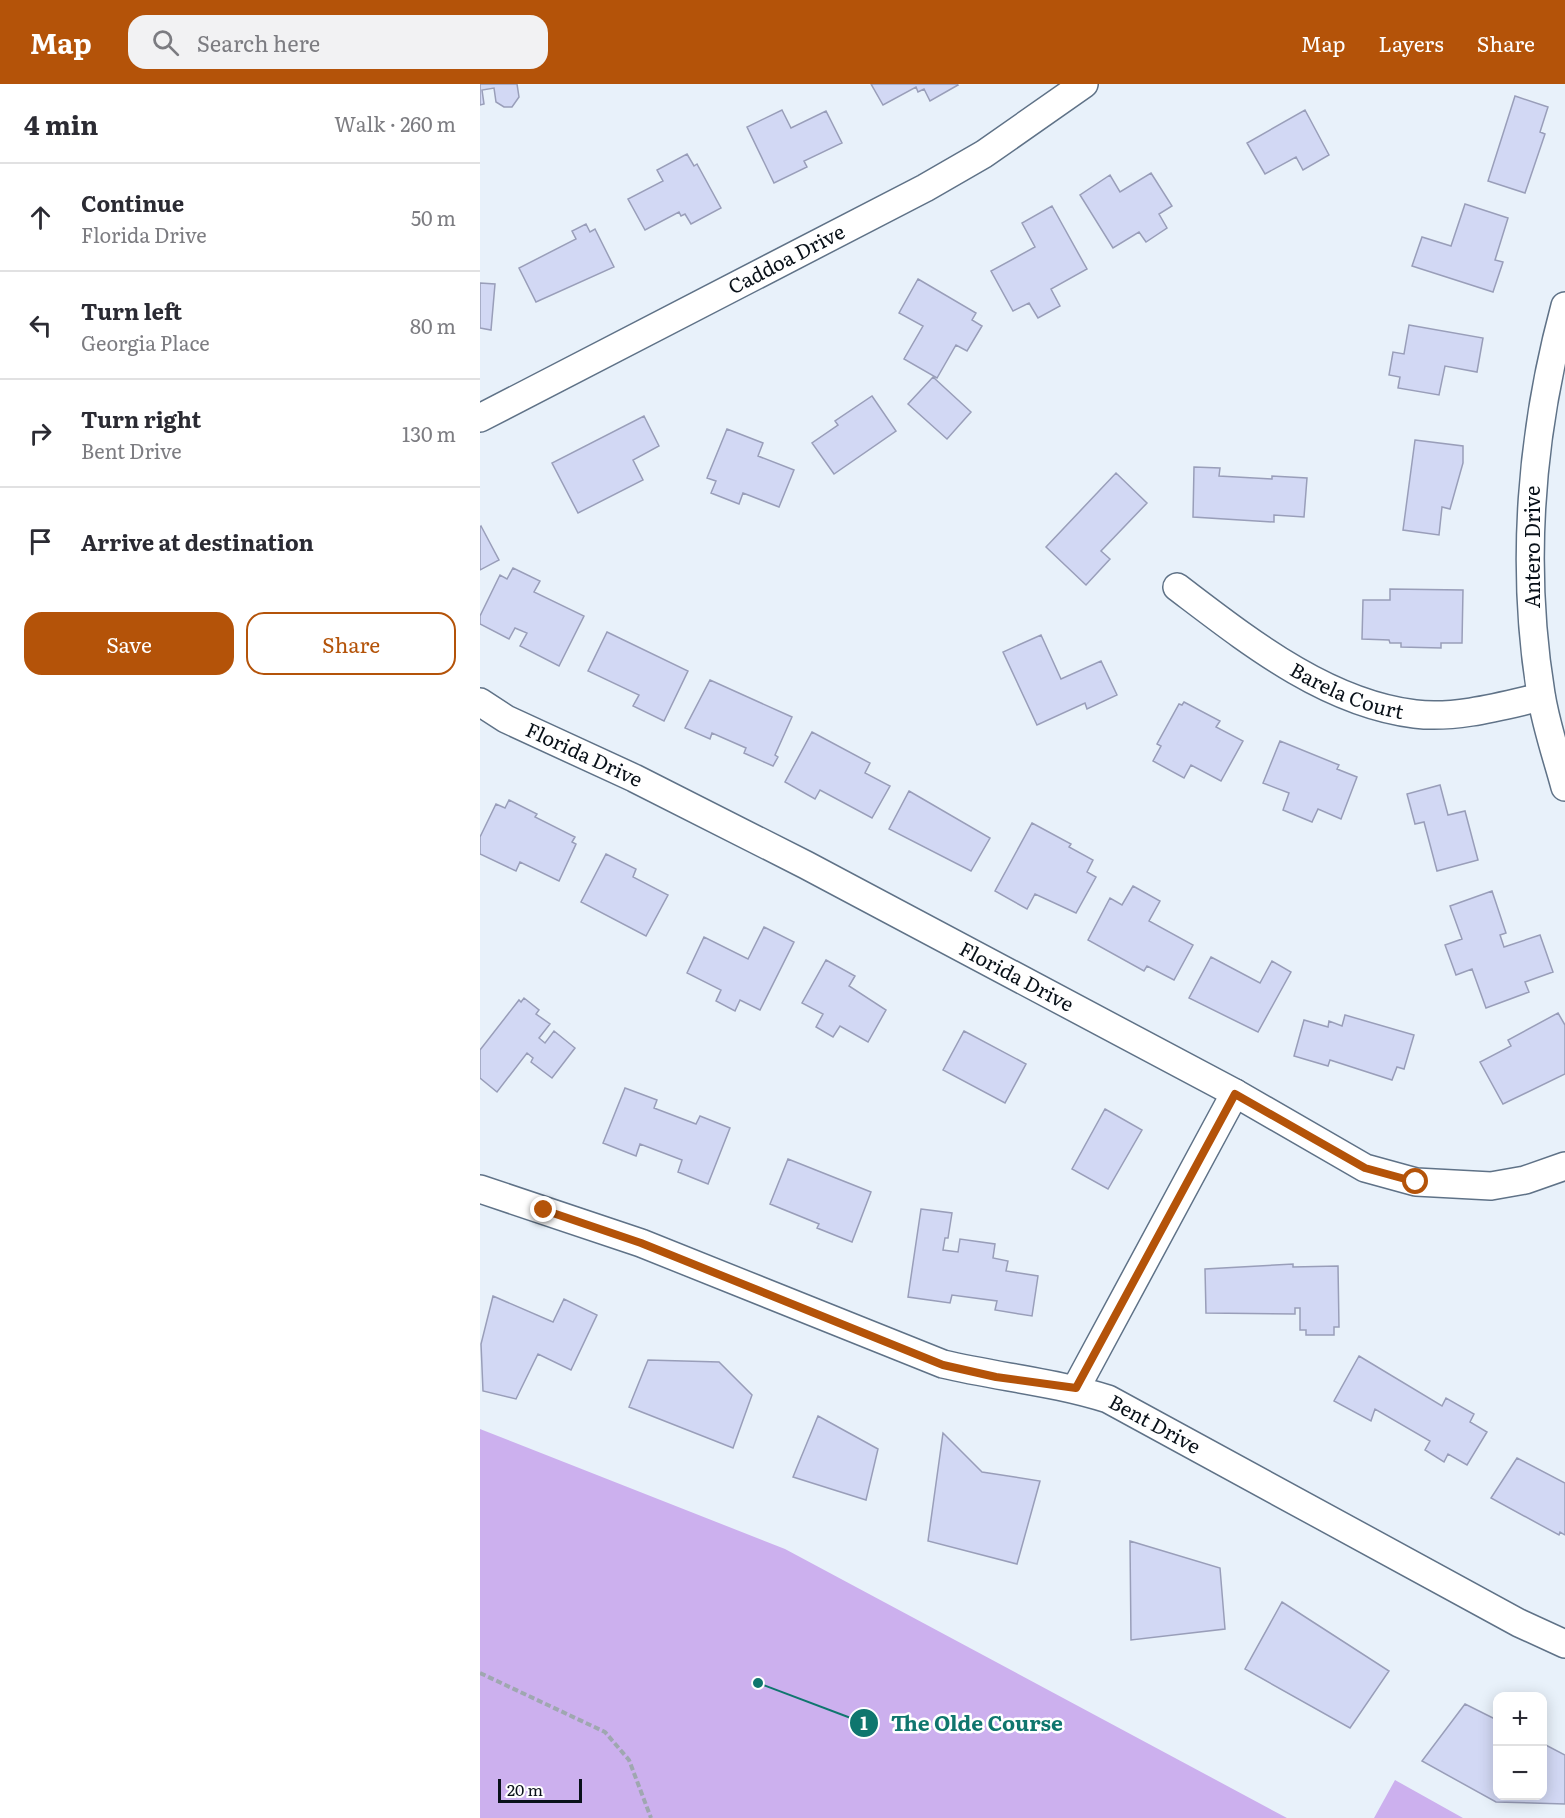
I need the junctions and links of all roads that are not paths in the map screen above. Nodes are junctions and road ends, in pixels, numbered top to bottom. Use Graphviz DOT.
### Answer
graph roads {
  1 [pos="1084,84"];
  2 [pos="1565,306"];
  3 [pos="480,418"];
  4 [pos="1177,587"];
  5 [pos="1541,697"];
  6 [pos="480,702"];
  7 [pos="1565,787"];
  8 [pos="1235,1094"];
  9 [pos="1565,1166"];
  10 [pos="480,1189"];
  11 [pos="1076,1388"];
  12 [pos="1565,1644"];
  1 -- 3 [label="street, Caddoa Drive"];
  2 -- 5 [label="street, Antero Drive"];
  4 -- 5 [label="street, Barela Court"];
  5 -- 7 [label="street, Antero Drive"];
  6 -- 8 [label="street, Florida Drive"];
  8 -- 9 [label="street, Florida Drive"];
  8 -- 11 [label="street"];
  10 -- 11 [label="street, Bent Drive"];
  11 -- 12 [label="street, Bent Drive"];
}
